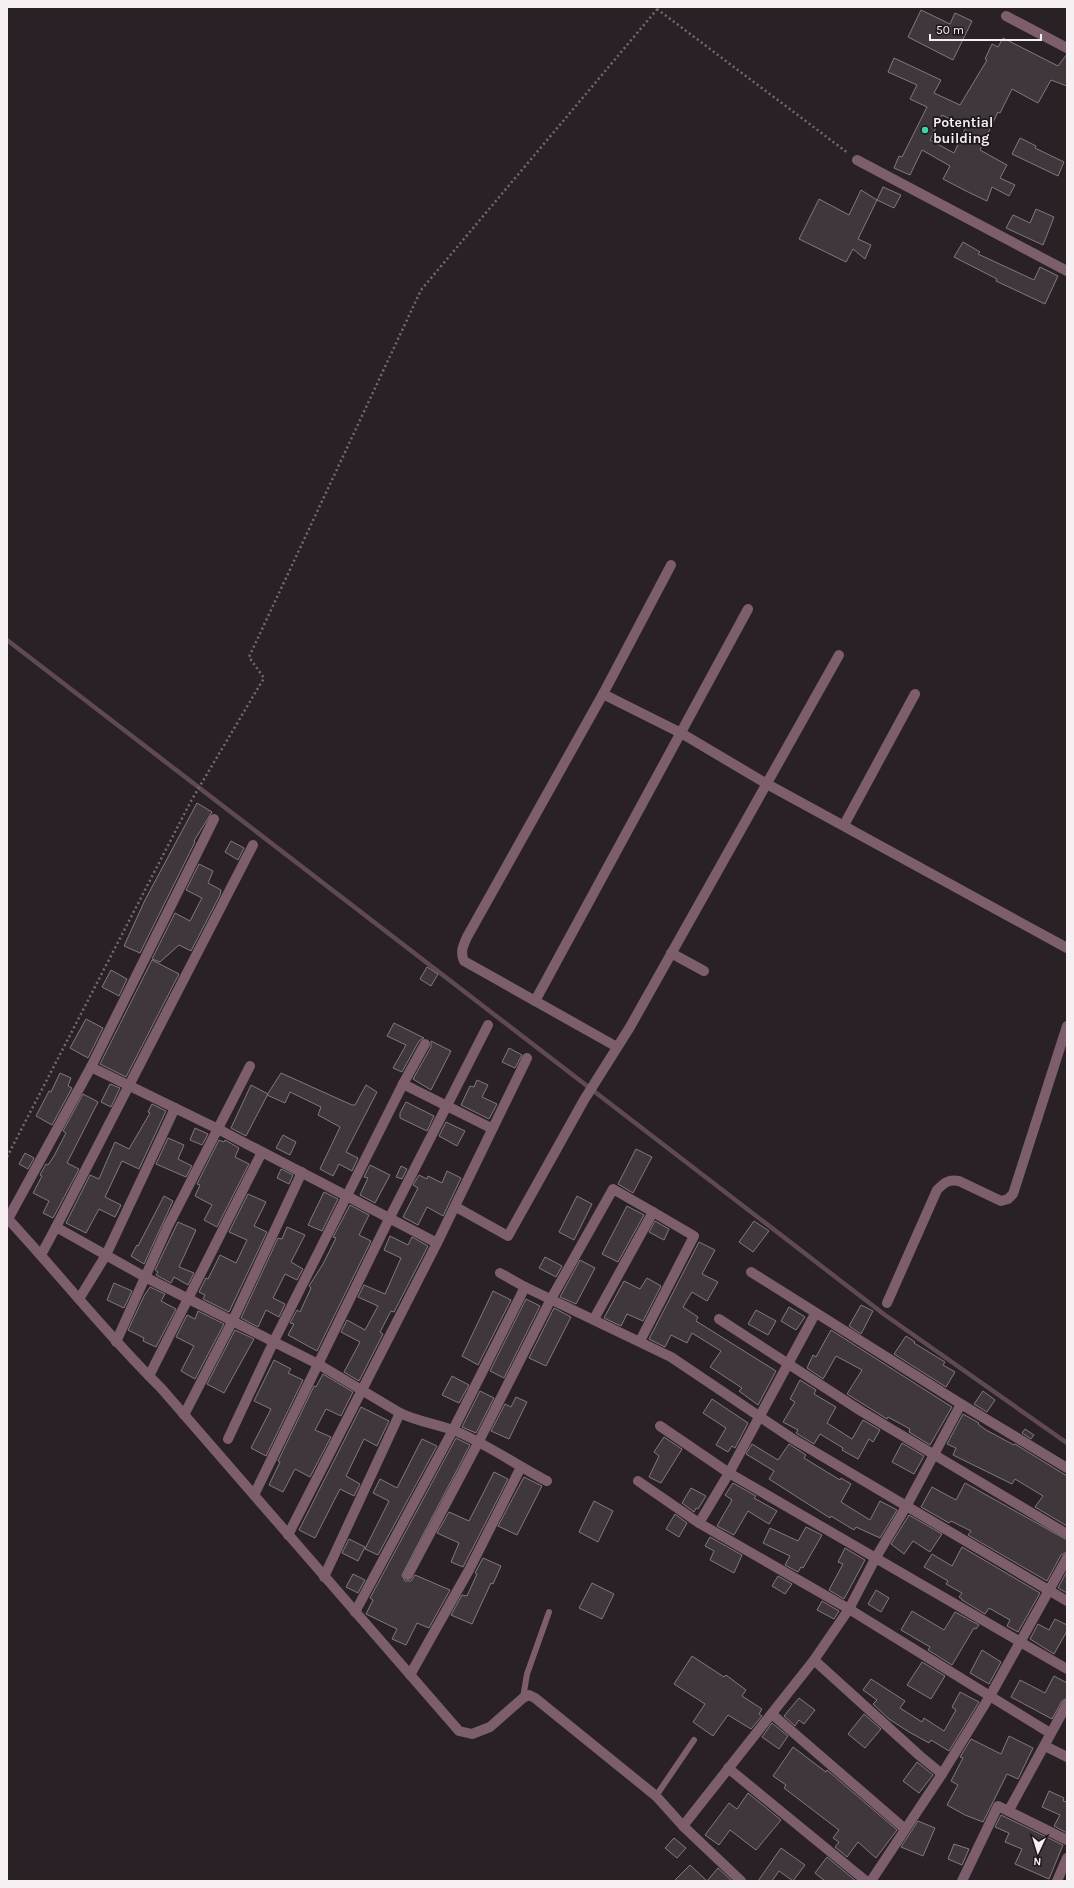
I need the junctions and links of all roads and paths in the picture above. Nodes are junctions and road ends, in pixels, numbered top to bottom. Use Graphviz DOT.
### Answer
graph roads {
  1 [pos="658,8"];
  2 [pos="1006,16"];
  3 [pos="1067,48"];
  4 [pos="856,160"];
  5 [pos="1067,271"];
  6 [pos="671,565"];
  7 [pos="748,609"];
  8 [pos="840,655"];
  9 [pos="603,694"];
  10 [pos="916,694"];
  11 [pos="681,732"];
  12 [pos="767,784"];
  13 [pos="214,819"];
  14 [pos="844,825"];
  15 [pos="253,845"];
  16 [pos="1067,948"];
  17 [pos="671,953"];
  18 [pos="704,971"];
  19 [pos="535,1001"];
  20 [pos="488,1025"];
  21 [pos="1067,1026"];
  22 [pos="425,1044"];
  23 [pos="617,1047"];
  24 [pos="527,1058"];
  25 [pos="250,1066"];
  26 [pos="91,1067"];
  27 [pos="403,1084"];
  28 [pos="130,1085"];
  29 [pos="446,1107"];
  30 [pos="175,1108"];
  31 [pos="491,1128"];
  32 [pos="218,1129"];
  33 [pos="262,1152"];
  34 [pos="7,1157"];
  35 [pos="302,1172"];
  36 [pos="346,1195"];
  37 [pos="456,1207"];
  38 [pos="653,1212"];
  39 [pos="390,1217"];
  40 [pos="56,1227"];
  41 [pos="437,1243"];
  42 [pos="41,1255"];
  43 [pos="106,1255"];
  44 [pos="751,1272"];
  45 [pos="500,1273"];
  46 [pos="145,1277"];
  47 [pos="525,1287"];
  48 [pos="79,1299"];
  49 [pos="189,1299"];
  50 [pos="551,1299"];
  51 [pos="887,1303"];
  52 [pos="815,1314"];
  53 [pos="719,1319"];
  54 [pos="233,1320"];
  55 [pos="594,1320"];
  56 [pos="274,1341"];
  57 [pos="640,1341"];
  58 [pos="116,1342"];
  59 [pos="318,1364"];
  60 [pos="787,1364"];
  61 [pos="149,1376"];
  62 [pos="363,1390"];
  63 [pos="961,1404"];
  64 [pos="400,1413"];
  65 [pos="184,1415"];
  66 [pos="759,1417"];
  67 [pos="660,1426"];
  68 [pos="453,1430"];
  69 [pos="228,1439"];
  70 [pos="478,1444"];
  71 [pos="934,1454"];
  72 [pos="521,1467"];
  73 [pos="1067,1468"];
  74 [pos="729,1473"];
  75 [pos="547,1481"];
  76 [pos="638,1481"];
  77 [pos="254,1495"];
  78 [pos="907,1505"];
  79 [pos="699,1523"];
  80 [pos="1067,1534"];
  81 [pos="288,1535"];
  82 [pos="1067,1558"];
  83 [pos="874,1559"];
  84 [pos="408,1575"];
  85 [pos="324,1576"];
  86 [pos="1048,1588"];
  87 [pos="1067,1601"];
  88 [pos="849,1609"];
  89 [pos="355,1612"];
  90 [pos="548,1612"];
  91 [pos="1019,1641"];
  92 [pos="814,1660"];
  93 [pos="1067,1669"];
  94 [pos="410,1675"];
  95 [pos="990,1696"];
  96 [pos="523,1698"];
  97 [pos="1067,1704"];
  98 [pos="773,1715"];
  99 [pos="1050,1733"];
  100 [pos="694,1740"];
  101 [pos="1045,1746"];
  102 [pos="1067,1757"];
  103 [pos="728,1768"];
  104 [pos="942,1774"];
  105 [pos="656,1796"];
  106 [pos="1009,1810"];
  107 [pos="683,1826"];
  108 [pos="905,1829"];
  109 [pos="1067,1840"];
  110 [pos="1067,1858"];
  111 [pos="741,1881"];
  112 [pos="866,1881"];
  113 [pos="871,1881"];
  114 [pos="962,1881"];
  115 [pos="1057,1881"];
  1 -- 4 [label="path"];
  1 -- 34 [label="path"];
  2 -- 3 [label="street"];
  4 -- 5 [label="street"];
  6 -- 9 [label="street"];
  7 -- 11 [label="street"];
  8 -- 12 [label="street"];
  9 -- 11 [label="street"];
  9 -- 19 [label="street"];
  10 -- 14 [label="street"];
  11 -- 12 [label="street"];
  11 -- 19 [label="street"];
  12 -- 14 [label="street"];
  12 -- 17 [label="street"];
  13 -- 26 [label="street"];
  14 -- 16 [label="street"];
  15 -- 28 [label="street"];
  17 -- 18 [label="street"];
  17 -- 23 [label="street"];
  19 -- 23 [label="street"];
  20 -- 29 [label="street"];
  21 -- 51 [label="street"];
  22 -- 27 [label="street"];
  23 -- 37 [label="street"];
  24 -- 31 [label="street"];
  25 -- 32 [label="street"];
  26 -- 28 [label="street"];
  26 -- 42 [label="street"];
  27 -- 29 [label="street"];
  27 -- 36 [label="street"];
  28 -- 30 [label="street"];
  28 -- 40 [label="street"];
  29 -- 31 [label="street"];
  29 -- 39 [label="street"];
  30 -- 32 [label="street"];
  30 -- 43 [label="street"];
  31 -- 37 [label="street"];
  32 -- 33 [label="street"];
  32 -- 46 [label="street"];
  33 -- 35 [label="street"];
  33 -- 49 [label="street"];
  35 -- 36 [label="street"];
  35 -- 54 [label="street"];
  36 -- 39 [label="street"];
  36 -- 56 [label="street"];
  37 -- 41 [label="street"];
  38 -- 50 [label="street"];
  38 -- 55 [label="street"];
  38 -- 57 [label="street"];
  39 -- 41 [label="street"];
  39 -- 59 [label="street"];
  40 -- 42 [label="street"];
  40 -- 43 [label="street"];
  41 -- 62 [label="street"];
  42 -- 48 [label="street"];
  43 -- 46 [label="street"];
  43 -- 48 [label="street"];
  44 -- 52 [label="street"];
  45 -- 47 [label="street"];
  46 -- 49 [label="street"];
  46 -- 58 [label="street"];
  47 -- 50 [label="street"];
  47 -- 68 [label="street"];
  48 -- 58 [label="street"];
  49 -- 54 [label="street"];
  49 -- 61 [label="street"];
  50 -- 55 [label="street"];
  50 -- 70 [label="street"];
  52 -- 60 [label="street"];
  52 -- 63 [label="street"];
  53 -- 60 [label="street"];
  54 -- 56 [label="street"];
  54 -- 65 [label="street"];
  55 -- 57 [label="street"];
  56 -- 59 [label="street"];
  56 -- 69 [label="street"];
  57 -- 66 [label="street"];
  58 -- 61 [label="street"];
  59 -- 62 [label="street"];
  59 -- 77 [label="street"];
  60 -- 66 [label="street"];
  60 -- 71 [label="street"];
  61 -- 65 [label="street"];
  62 -- 64 [label="street"];
  62 -- 81 [label="street"];
  63 -- 71 [label="street"];
  63 -- 73 [label="street"];
  64 -- 68 [label="street"];
  64 -- 85 [label="street"];
  65 -- 77 [label="street"];
  66 -- 74 [label="street"];
  66 -- 78 [label="street"];
  67 -- 74 [label="street"];
  68 -- 70 [label="street"];
  68 -- 89 [label="street"];
  70 -- 72 [label="street"];
  70 -- 84 [label="street"];
  71 -- 78 [label="street"];
  71 -- 80 [label="street"];
  72 -- 75 [label="street"];
  72 -- 94 [label="street"];
  74 -- 79 [label="street"];
  74 -- 83 [label="street"];
  76 -- 79 [label="street"];
  77 -- 81 [label="street"];
  78 -- 83 [label="street"];
  78 -- 86 [label="street"];
  79 -- 88 [label="street"];
  81 -- 85 [label="street"];
  82 -- 86 [label="street"];
  83 -- 88 [label="street"];
  83 -- 91 [label="street"];
  85 -- 89 [label="street"];
  86 -- 87 [label="street"];
  86 -- 91 [label="street"];
  88 -- 92 [label="street"];
  88 -- 95 [label="street"];
  89 -- 94 [label="street"];
  90 -- 96 [label="lane"];
  91 -- 93 [label="street"];
  91 -- 95 [label="street"];
  92 -- 98 [label="street"];
  92 -- 104 [label="street"];
  94 -- 96 [label="street"];
  95 -- 99 [label="street"];
  95 -- 104 [label="street"];
  96 -- 105 [label="street"];
  97 -- 99 [label="street"];
  98 -- 103 [label="street"];
  98 -- 108 [label="street"];
  99 -- 101 [label="street"];
  100 -- 105 [label="lane"];
  101 -- 102 [label="street"];
  101 -- 106 [label="street"];
  103 -- 107 [label="street"];
  103 -- 112 [label="street"];
  104 -- 108 [label="street"];
  105 -- 107 [label="street"];
  106 -- 109 [label="street"];
  106 -- 114 [label="street"];
  107 -- 111 [label="street"];
  108 -- 113 [label="street"];
  110 -- 115 [label="street"];
}
